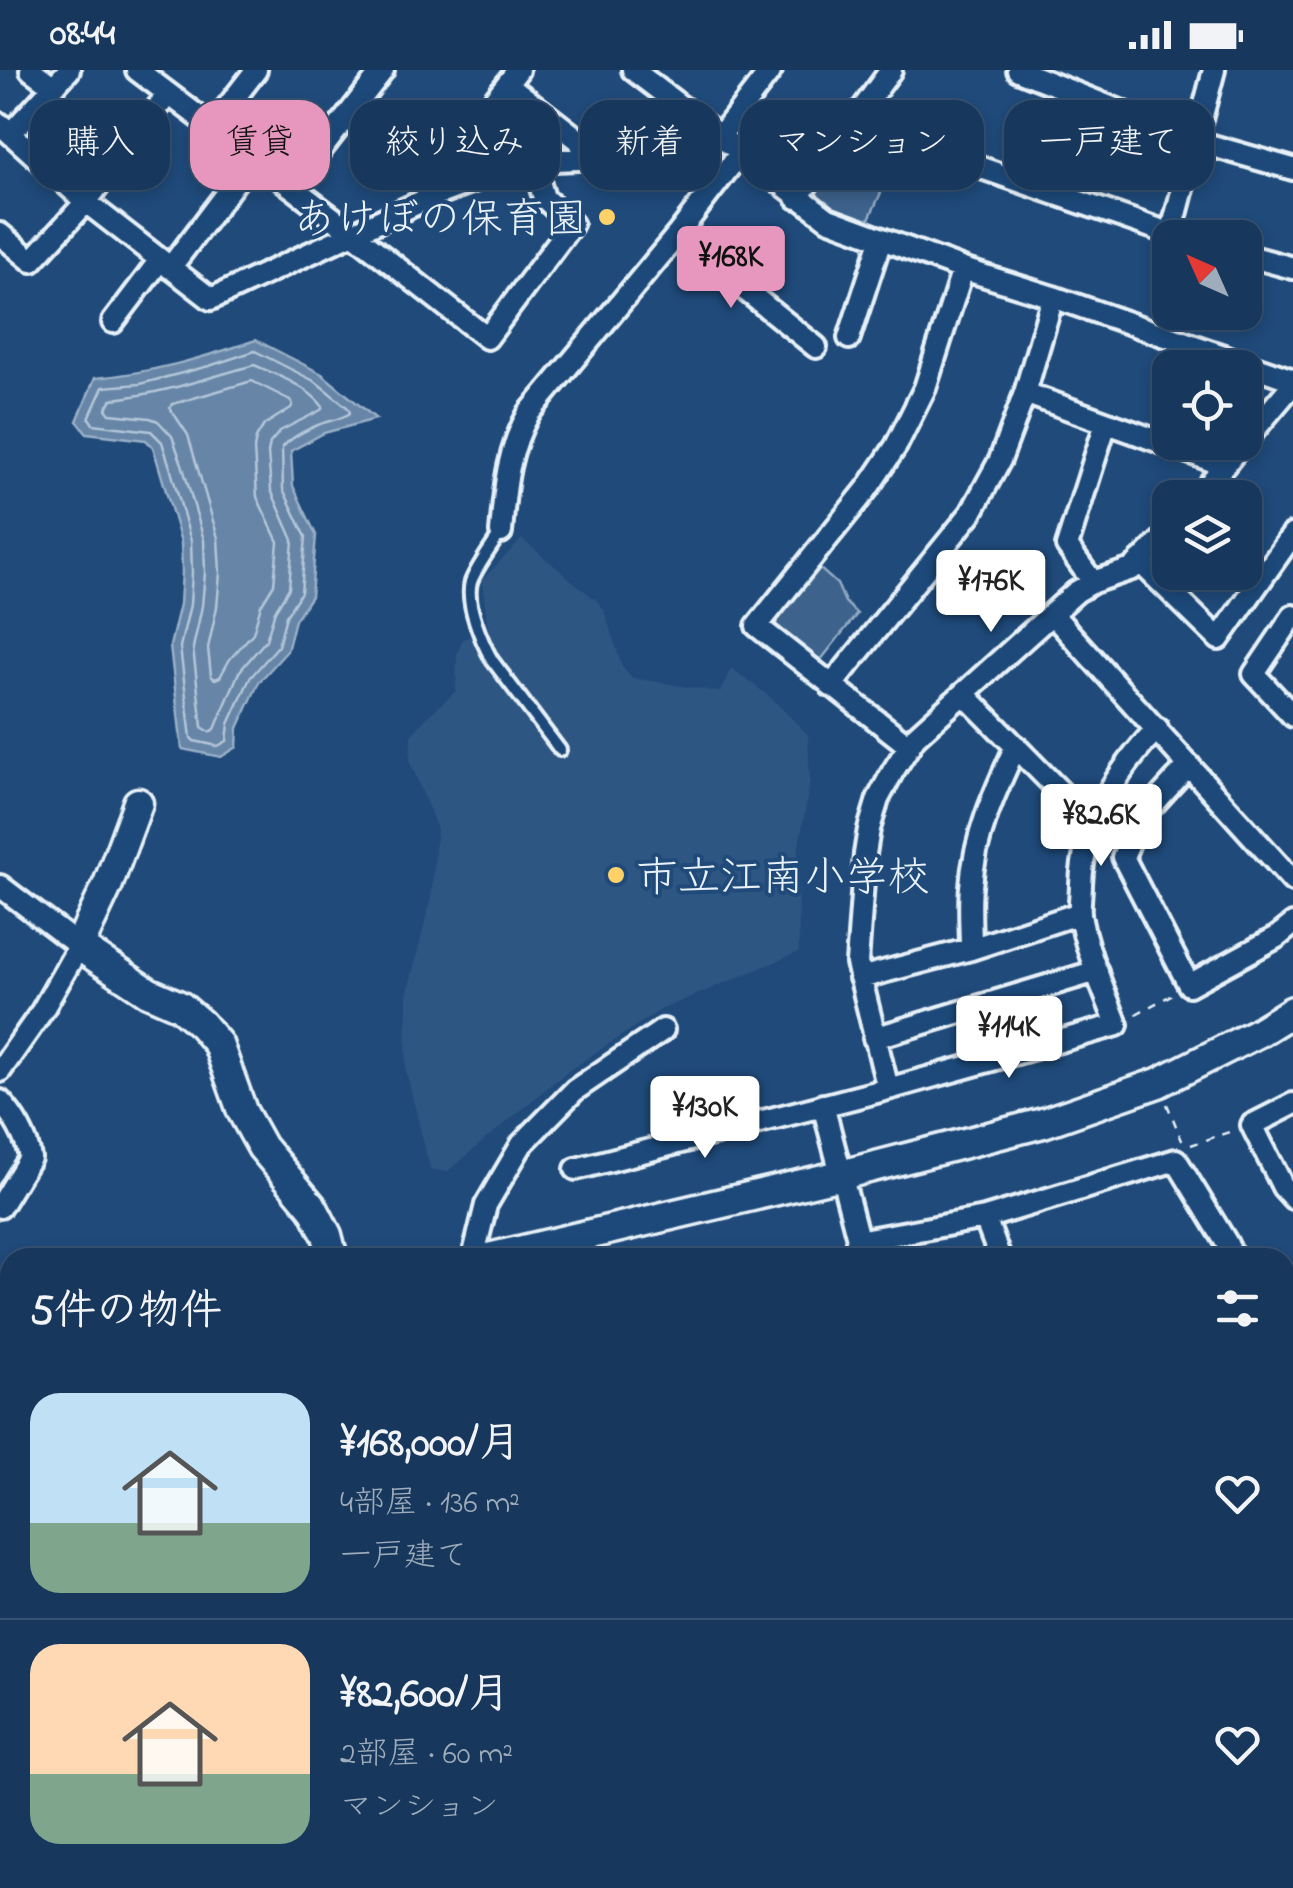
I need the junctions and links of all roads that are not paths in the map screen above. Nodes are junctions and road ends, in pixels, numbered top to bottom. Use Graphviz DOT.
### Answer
graph roads {
  1 [pos="31,70"];
  2 [pos="69,70"];
  3 [pos="139,70"];
  4 [pos="256,70"];
  5 [pos="383,70"];
  6 [pos="771,70"];
  7 [pos="892,70"];
  8 [pos="1018,70"];
  9 [pos="1214,70"];
  10 [pos="641,72"];
  11 [pos="513,77"];
  12 [pos="54,87"];
  13 [pos="168,94"];
  14 [pos="233,100"];
  15 [pos="676,100"];
  16 [pos="870,100"];
  17 [pos="1093,100"];
  18 [pos="1206,100"];
  19 [pos="190,110"];
  20 [pos="6,129"];
  21 [pos="720,136"];
  22 [pos="330,138"];
  23 [pos="580,142"];
  24 [pos="1214,146"];
  25 [pos="740,151"];
  26 [pos="740,153"];
  27 [pos="1293,168"];
  28 [pos="984,169"];
  29 [pos="226,190"];
  30 [pos="296,190"];
  31 [pos="448,190"];
  32 [pos="542,190"];
  33 [pos="787,190"];
  34 [pos="803,190"];
  35 [pos="1186,190"];
  36 [pos="431,196"];
  37 [pos="797,198"];
  38 [pos="86,202"];
  39 [pos="1180,220"];
  40 [pos="1152,227"];
  41 [pos="0,234"];
  42 [pos="354,234"];
  43 [pos="677,235"];
  44 [pos="881,240"];
  45 [pos="1262,259"];
  46 [pos="165,264"];
  47 [pos="1293,268"];
  48 [pos="963,269"];
  49 [pos="1053,297"];
  50 [pos="113,322"];
  51 [pos="849,338"];
  52 [pos="816,347"];
  53 [pos="1293,382"];
  54 [pos="1025,393"];
  55 [pos="1262,420"];
  56 [pos="1106,422"];
  57 [pos="1228,460"];
  58 [pos="1224,465"];
  59 [pos="1212,480"];
  60 [pos="501,532"];
  61 [pos="1293,534"];
  62 [pos="1152,550"];
  63 [pos="1140,562"];
  64 [pos="1093,582"];
  65 [pos="1052,614"];
  66 [pos="1293,616"];
  67 [pos="831,686"];
  68 [pos="964,694"];
  69 [pos="1293,716"];
  70 [pos="1157,728"];
  71 [pos="909,746"];
  72 [pos="1016,746"];
  73 [pos="560,750"];
  74 [pos="1189,765"];
  75 [pos="138,803"];
  76 [pos="1092,824"];
  77 [pos="1293,881"];
  78 [pos="0,886"];
  79 [pos="1080,913"];
  80 [pos="1293,924"];
  81 [pos="79,946"];
  82 [pos="972,950"];
  83 [pos="1097,972"];
  84 [pos="860,978"];
  85 [pos="1293,1011"];
  86 [pos="663,1030"];
  87 [pos="874,1038"];
  88 [pos="0,1071"];
  89 [pos="888,1089"];
  90 [pos="0,1101"];
  91 [pos="1293,1104"];
  92 [pos="822,1105"];
  93 [pos="576,1169"];
  94 [pos="840,1175"];
  95 [pos="1293,1198"];
  96 [pos="0,1207"];
  97 [pos="985,1218"];
  98 [pos="330,1248"];
  99 [pos="475,1248"];
  100 [pos="531,1248"];
  101 [pos="860,1248"];
  102 [pos="864,1248"];
  103 [pos="996,1248"];
  104 [pos="1229,1248"];
  1 -- 12 [label="street"];
  2 -- 12 [label="street"];
  3 -- 13 [label="street"];
  4 -- 14 [label="street"];
  5 -- 22 [label="street"];
  6 -- 21 [label="street"];
  7 -- 16 [label="street"];
  8 -- 17 [label="street"];
  9 -- 18 [label="street"];
  10 -- 15 [label="street"];
  11 -- 23 [label="street"];
  11 -- 36 [label="street"];
  12 -- 20 [label="street"];
  13 -- 19 [label="street"];
  13 -- 38 [label="street"];
  20 -- 38 [label="street"];
  21 -- 25 [label="street"];
  24 -- 27 [label="street"];
  26 -- 43 [label="street"];
  28 -- 40 [label="street"];
  29 -- 46 [label="street"];
  30 -- 42 [label="street"];
  31 -- 36 [label="street"];
  32 -- 42 [label="street"];
  33 -- 37 [label="street"];
  34 -- 37 [label="street"];
  35 -- 39 [label="street"];
  36 -- 42 [label="street"];
  37 -- 44 [label="street"];
  38 -- 41 [label="street"];
  38 -- 46 [label="street"];
  42 -- 46 [label="street"];
  43 -- 52 [label="street"];
  43 -- 60 [label="street"];
  44 -- 48 [label="street"];
  44 -- 51 [label="street"];
  45 -- 47 [label="street"];
  46 -- 50 [label="street"];
  48 -- 49 [label="street"];
  48 -- 67 [label="street"];
  49 -- 53 [label="street"];
  49 -- 54 [label="street"];
  53 -- 55 [label="street"];
  54 -- 56 [label="street"];
  54 -- 67 [label="street"];
  56 -- 58 [label="street"];
  56 -- 64 [label="street"];
  57 -- 58 [label="street"];
  58 -- 59 [label="street"];
  60 -- 73 [label="lane"];
  61 -- 63 [label="street"];
  62 -- 63 [label="street"];
  63 -- 64 [label="street"];
  64 -- 65 [label="street"];
  65 -- 68 [label="street"];
  65 -- 70 [label="street"];
  66 -- 69 [label="street"];
  67 -- 71 [label="street"];
  68 -- 71 [label="street"];
  68 -- 72 [label="street"];
  70 -- 74 [label="street"];
  70 -- 76 [label="street"];
  71 -- 84 [label="street"];
  72 -- 76 [label="street"];
  72 -- 82 [label="street"];
  74 -- 77 [label="street"];
  74 -- 80 [label="street"];
  75 -- 81 [label="street"];
  76 -- 79 [label="street"];
  78 -- 81 [label="street"];
  79 -- 82 [label="street"];
  79 -- 83 [label="street"];
  81 -- 88 [label="street"];
  81 -- 98 [label="street"];
  82 -- 84 [label="street"];
  83 -- 87 [label="street"];
  83 -- 89 [label="street"];
  84 -- 87 [label="street"];
  85 -- 94 [label="street"];
  86 -- 99 [label="street"];
  87 -- 89 [label="street"];
  89 -- 92 [label="street"];
  90 -- 96 [label="street"];
  91 -- 95 [label="street"];
  92 -- 93 [label="street"];
  92 -- 94 [label="street"];
  94 -- 100 [label="street"];
  94 -- 101 [label="street"];
  97 -- 102 [label="street"];
  97 -- 103 [label="street"];
  97 -- 104 [label="street"];
}
